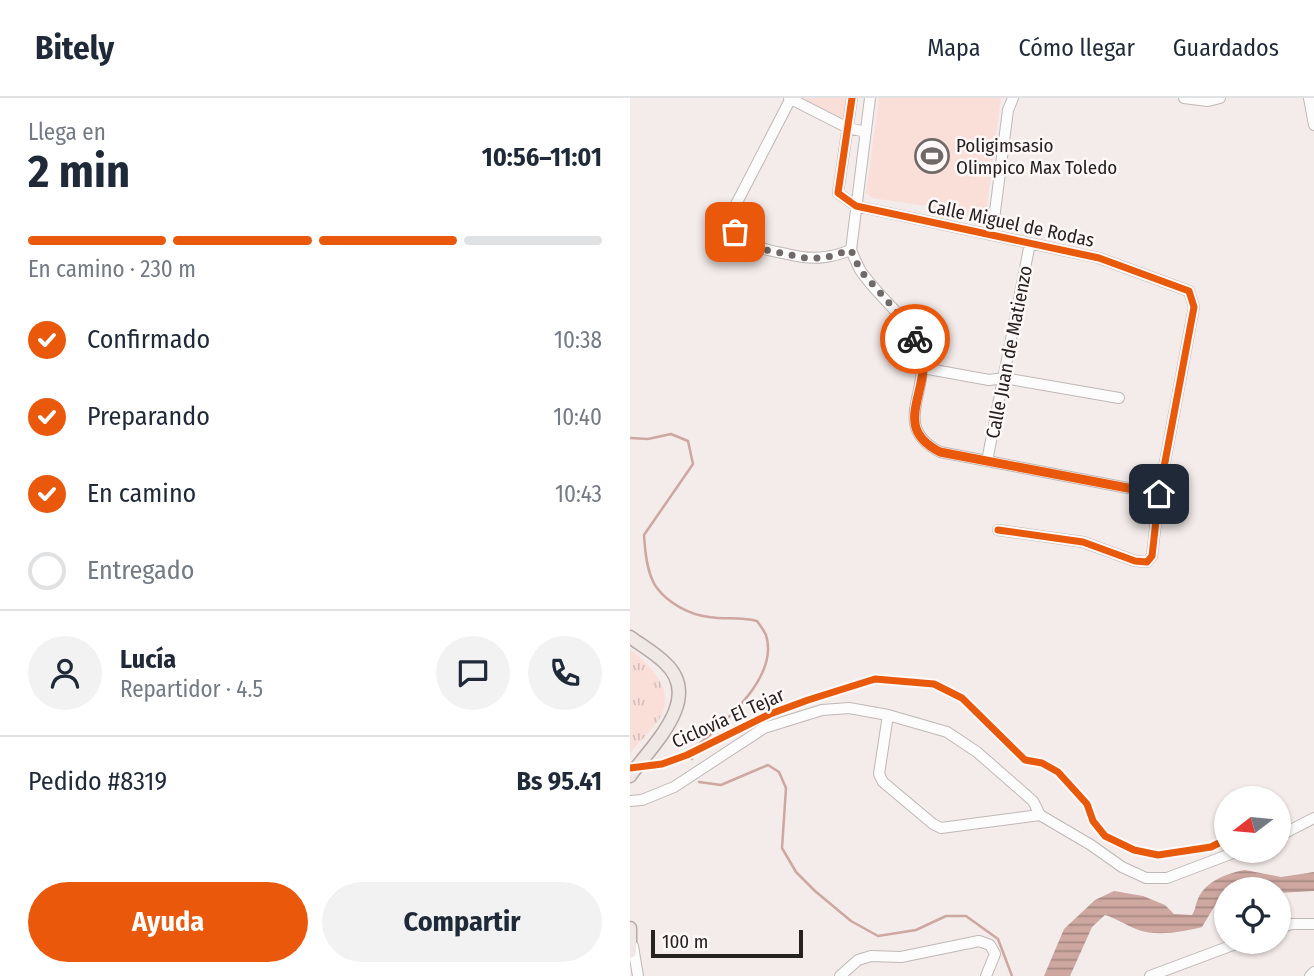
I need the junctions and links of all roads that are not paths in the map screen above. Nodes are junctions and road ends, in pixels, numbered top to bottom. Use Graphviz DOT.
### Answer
graph roads {
  1 [pos="790,98"];
  2 [pos="852,98"];
  3 [pos="870,98"];
  4 [pos="1013,98"];
  5 [pos="1184,98"];
  6 [pos="1220,98"];
  7 [pos="1309,98"];
  8 [pos="1314,125"];
  9 [pos="848,128"];
  10 [pos="866,132"];
  11 [pos="856,206"];
  12 [pos="992,235"];
  13 [pos="1030,243"];
  14 [pos="851,250"];
  15 [pos="923,368"];
  16 [pos="1004,378"];
  17 [pos="1119,398"];
  18 [pos="987,461"];
  19 [pos="1159,494"];
  20 [pos="998,530"];
  21 [pos="630,637"];
  22 [pos="888,715"];
  23 [pos="631,774"];
  24 [pos="630,801"];
  25 [pos="1040,815"];
  26 [pos="1314,818"];
  27 [pos="1292,829"];
  28 [pos="1214,860"];
  29 [pos="1291,924"];
  30 [pos="1314,924"];
  31 [pos="631,933"];
  32 [pos="630,953"];
  33 [pos="1214,953"];
  34 [pos="1169,972"];
  35 [pos="1314,972"];
  36 [pos="638,976"];
  37 [pos="840,976"];
  38 [pos="986,976"];
  39 [pos="1150,976"];
  40 [pos="1310,976"];
  1 -- 9 [label="street"];
  1 -- 14 [label="street"];
  2 -- 9 [label="street"];
  3 -- 10 [label="street"];
  4 -- 12 [label="street"];
  5 -- 6 [label="street"];
  7 -- 8 [label="street"];
  9 -- 10 [label="street"];
  9 -- 11 [label="street"];
  10 -- 11 [label="street"];
  11 -- 12 [label="street, Calle Miguel de Rodas"];
  11 -- 14 [label="street"];
  12 -- 13 [label="street, Calle Miguel de Rodas"];
  13 -- 16 [label="street, Calle Juan de Matienzo"];
  13 -- 19 [label="street, Calle Miguel de Rodas"];
  14 -- 15 [label="street"];
  15 -- 16 [label="street"];
  15 -- 18 [label="street"];
  16 -- 17 [label="street"];
  16 -- 18 [label="street, Calle Juan de Matienzo"];
  18 -- 19 [label="street"];
  19 -- 20 [label="street"];
  21 -- 23 [label="main road"];
  22 -- 24 [label="street"];
  22 -- 25 [label="street"];
  22 -- 25 [label="street"];
  25 -- 28 [label="street"];
  26 -- 27 [label="street"];
  29 -- 30 [label="street"];
  31 -- 32 [label="main road"];
  31 -- 36 [label="street"];
  33 -- 34 [label="street"];
  34 -- 39 [label="street"];
  35 -- 40 [label="street"];
  37 -- 38 [label="street"];
}
